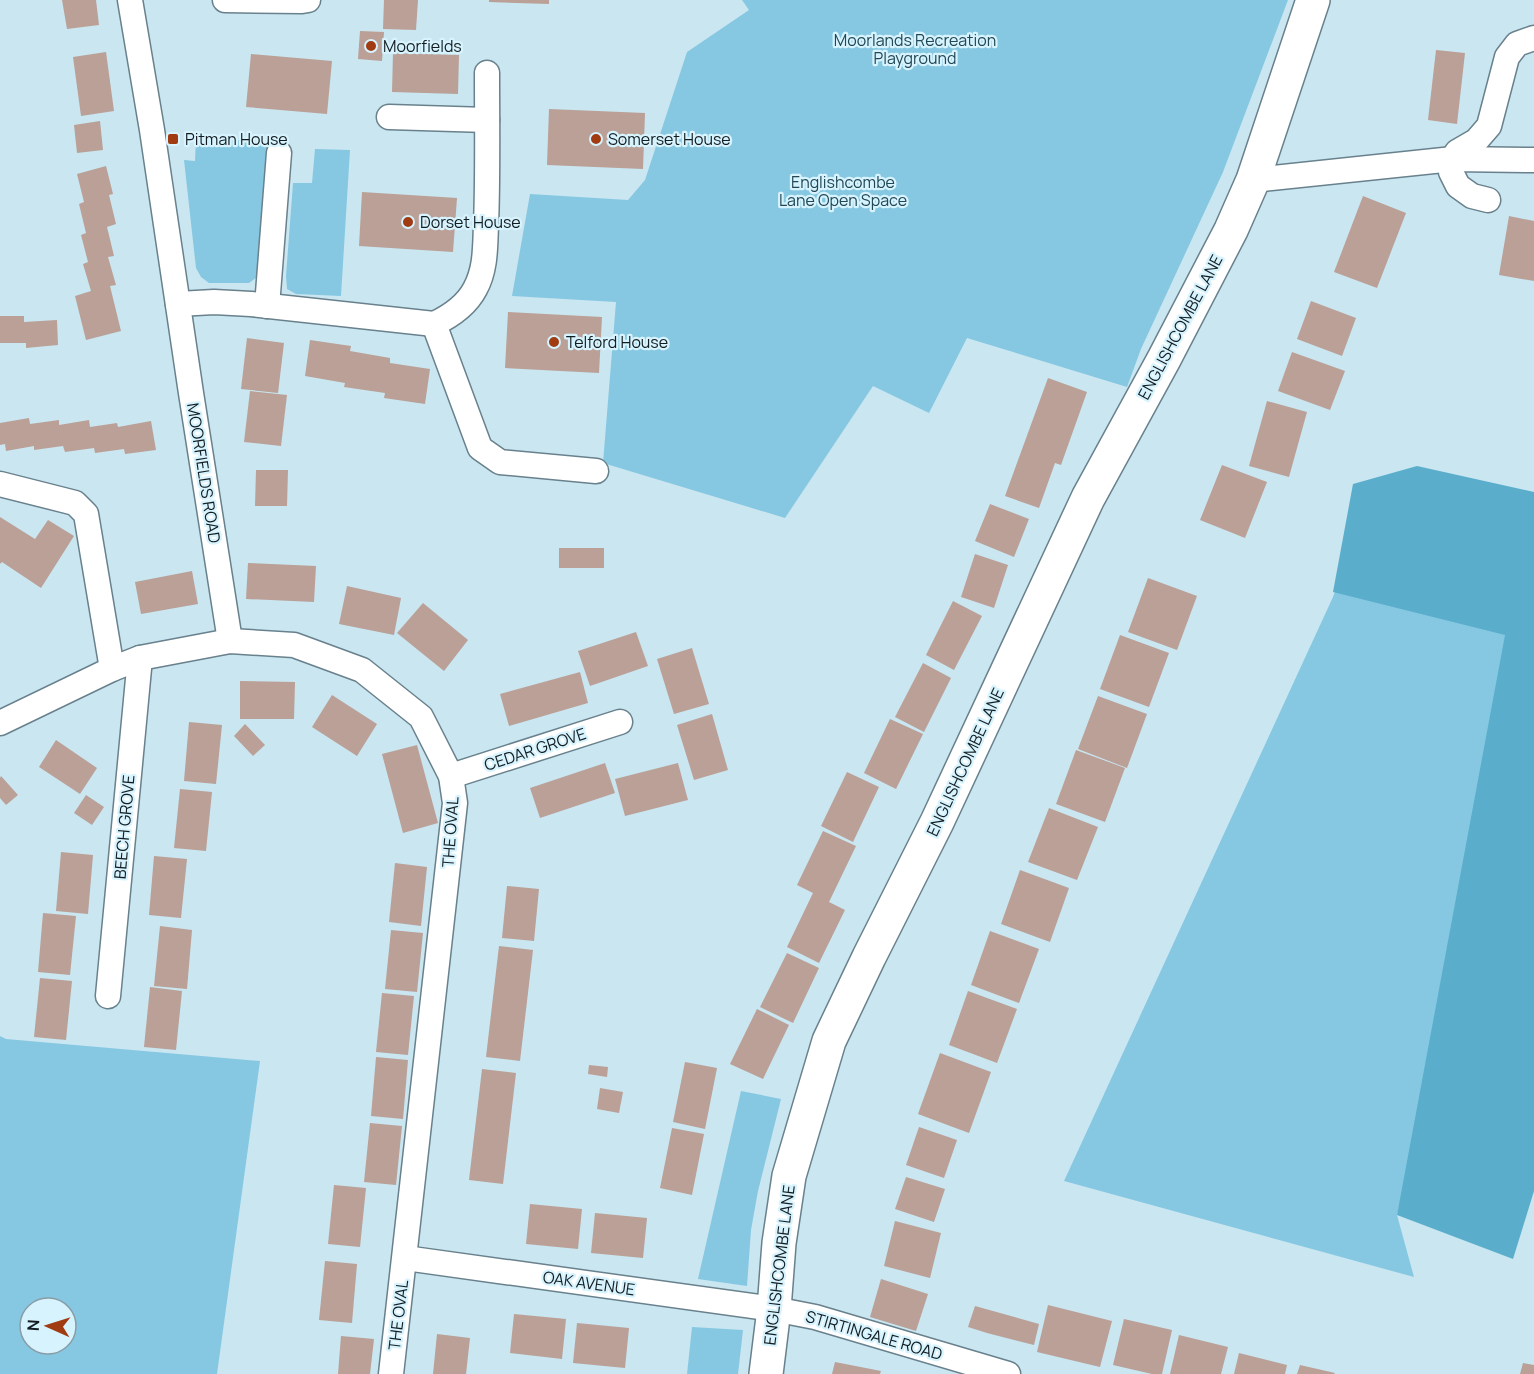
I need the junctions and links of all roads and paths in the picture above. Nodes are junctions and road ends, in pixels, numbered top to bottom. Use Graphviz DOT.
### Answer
graph roads {
  1 [pos="130,0"];
  2 [pos="225,0"];
  3 [pos="308,0"];
  4 [pos="1313,0"];
  5 [pos="1534,38"];
  6 [pos="488,73"];
  7 [pos="389,117"];
  8 [pos="487,120"];
  9 [pos="279,153"];
  10 [pos="1454,159"];
  11 [pos="1534,160"];
  12 [pos="1253,180"];
  13 [pos="1488,200"];
  14 [pos="178,304"];
  15 [pos="267,306"];
  16 [pos="434,324"];
  17 [pos="596,471"];
  18 [pos="0,484"];
  19 [pos="230,641"];
  20 [pos="140,658"];
  21 [pos="112,669"];
  22 [pos="620,722"];
  23 [pos="0,723"];
  24 [pos="451,776"];
  25 [pos="108,996"];
  26 [pos="405,1258"];
  27 [pos="774,1309"];
  28 [pos="391,1374"];
  29 [pos="766,1374"];
  30 [pos="1008,1374"];
  1 -- 14 [label="street, MOORFIELDS ROAD"];
  2 -- 3 [label="street"];
  4 -- 12 [label="street, ENGLISHCOMBE LANE"];
  5 -- 10 [label="street"];
  6 -- 8 [label="street"];
  7 -- 8 [label="street"];
  8 -- 16 [label="street"];
  9 -- 15 [label="street"];
  10 -- 11 [label="street"];
  10 -- 12 [label="street"];
  10 -- 13 [label="street"];
  12 -- 27 [label="street, ENGLISHCOMBE LANE"];
  14 -- 15 [label="street"];
  14 -- 19 [label="street, MOORFIELDS ROAD"];
  15 -- 16 [label="street"];
  16 -- 17 [label="street"];
  18 -- 21 [label="street"];
  19 -- 20 [label="street, THE OVAL"];
  19 -- 24 [label="street, THE OVAL"];
  20 -- 21 [label="street, THE OVAL"];
  20 -- 25 [label="street, BEECH GROVE"];
  21 -- 23 [label="street, THE OVAL"];
  22 -- 24 [label="street, CEDAR GROVE"];
  24 -- 26 [label="street, THE OVAL"];
  26 -- 27 [label="street, OAK AVENUE"];
  26 -- 28 [label="street, THE OVAL"];
  27 -- 29 [label="street, ENGLISHCOMBE LANE"];
  27 -- 30 [label="street, STIRTINGALE ROAD"];
}
